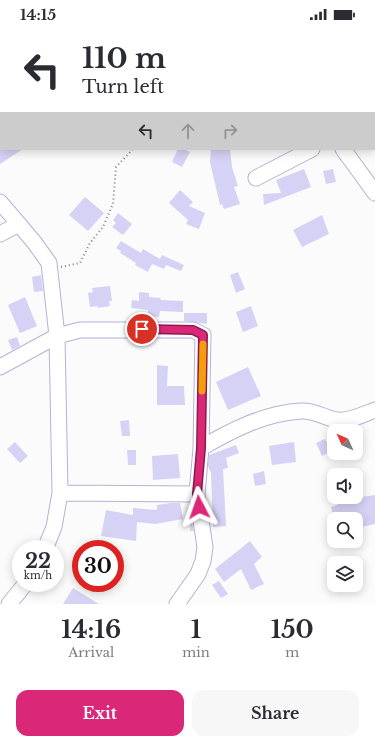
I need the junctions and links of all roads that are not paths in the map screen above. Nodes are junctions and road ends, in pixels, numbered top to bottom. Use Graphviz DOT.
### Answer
graph roads {
  1 [pos="310,150"];
  2 [pos="344,150"];
  3 [pos="256,178"];
  4 [pos="375,193"];
  5 [pos="0,202"];
  6 [pos="19,224"];
  7 [pos="0,234"];
  8 [pos="57,336"];
  9 [pos="0,367"];
  10 [pos="375,410"];
  11 [pos="201,448"];
  12 [pos="60,494"];
  13 [pos="197,494"];
  14 [pos="49,540"];
  15 [pos="19,592"];
  16 [pos="9,604"];
  17 [pos="177,604"];
  1 -- 3 [label="street"];
  2 -- 4 [label="street"];
  5 -- 6 [label="street"];
  6 -- 7 [label="street"];
  6 -- 8 [label="street"];
  8 -- 9 [label="street"];
  8 -- 11 [label="street"];
  8 -- 12 [label="street"];
  10 -- 11 [label="street"];
  11 -- 13 [label="street"];
  12 -- 13 [label="street"];
  12 -- 14 [label="street"];
  13 -- 17 [label="street"];
  15 -- 16 [label="street"];
}
